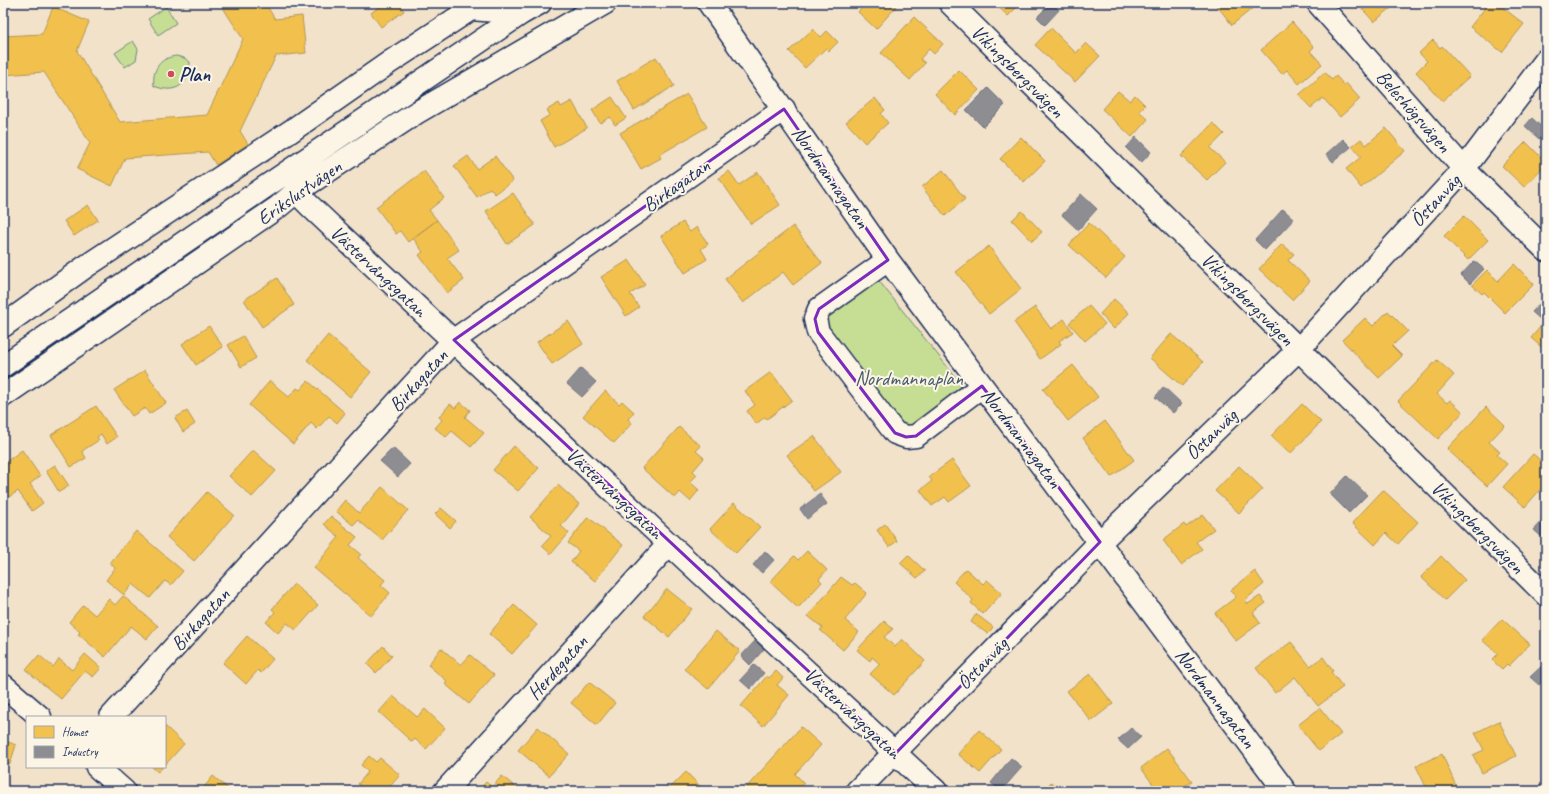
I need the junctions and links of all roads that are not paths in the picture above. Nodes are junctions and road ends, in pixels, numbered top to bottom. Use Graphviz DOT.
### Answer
graph roads {
  1 [pos="605,3"];
  2 [pos="709,3"];
  3 [pos="950,3"];
  4 [pos="1318,3"];
  5 [pos="531,8"];
  6 [pos="1546,60"];
  7 [pos="784,109"];
  8 [pos="1464,169"];
  9 [pos="296,192"];
  10 [pos="1546,250"];
  11 [pos="888,260"];
  12 [pos="3,326"];
  13 [pos="454,340"];
  14 [pos="1299,349"];
  15 [pos="3,366"];
  16 [pos="982,386"];
  17 [pos="3,396"];
  18 [pos="1100,542"];
  19 [pos="669,544"];
  20 [pos="1546,595"];
  21 [pos="3,685"];
  22 [pos="39,716"];
  23 [pos="112,716"];
  24 [pos="896,753"];
  25 [pos="98,768"];
  26 [pos="124,791"];
  27 [pos="445,791"];
  28 [pos="858,791"];
  29 [pos="936,791"];
  30 [pos="1285,791"];
  1 -- 9 [label="street, Erikslustvägen"];
  2 -- 7 [label="street, Nordmannagatan"];
  3 -- 14 [label="street, Vikingsbergsvägen"];
  4 -- 8 [label="street, Beleshögsvägen"];
  5 -- 12 [label="street, Erikslustvägen"];
  5 -- 15 [label="street, Erikslustvägen"];
  6 -- 8 [label="street, Östanväg"];
  7 -- 11 [label="street, Nordmannagatan"];
  7 -- 13 [label="street, Birkagatan"];
  8 -- 10 [label="street, Beleshögsvägen"];
  8 -- 14 [label="street, Östanväg"];
  9 -- 13 [label="street, Västervångsgatan"];
  9 -- 17 [label="street, Erikslustvägen"];
  11 -- 16 [label="street, Nordmannagatan"];
  11 -- 16 [label="street"];
  13 -- 19 [label="street, Västervångsgatan"];
  13 -- 23 [label="street, Birkagatan"];
  14 -- 18 [label="street, Östanväg"];
  14 -- 20 [label="street, Vikingsbergsvägen"];
  16 -- 18 [label="street, Nordmannagatan"];
  18 -- 24 [label="street, Östanväg"];
  18 -- 30 [label="street, Nordmannagatan"];
  19 -- 24 [label="street, Västervångsgatan"];
  19 -- 27 [label="street, Herdegatan"];
  21 -- 22 [label="street"];
  24 -- 28 [label="street, Östanväg"];
  24 -- 29 [label="street, Västervångsgatan"];
  25 -- 26 [label="street"];
}
